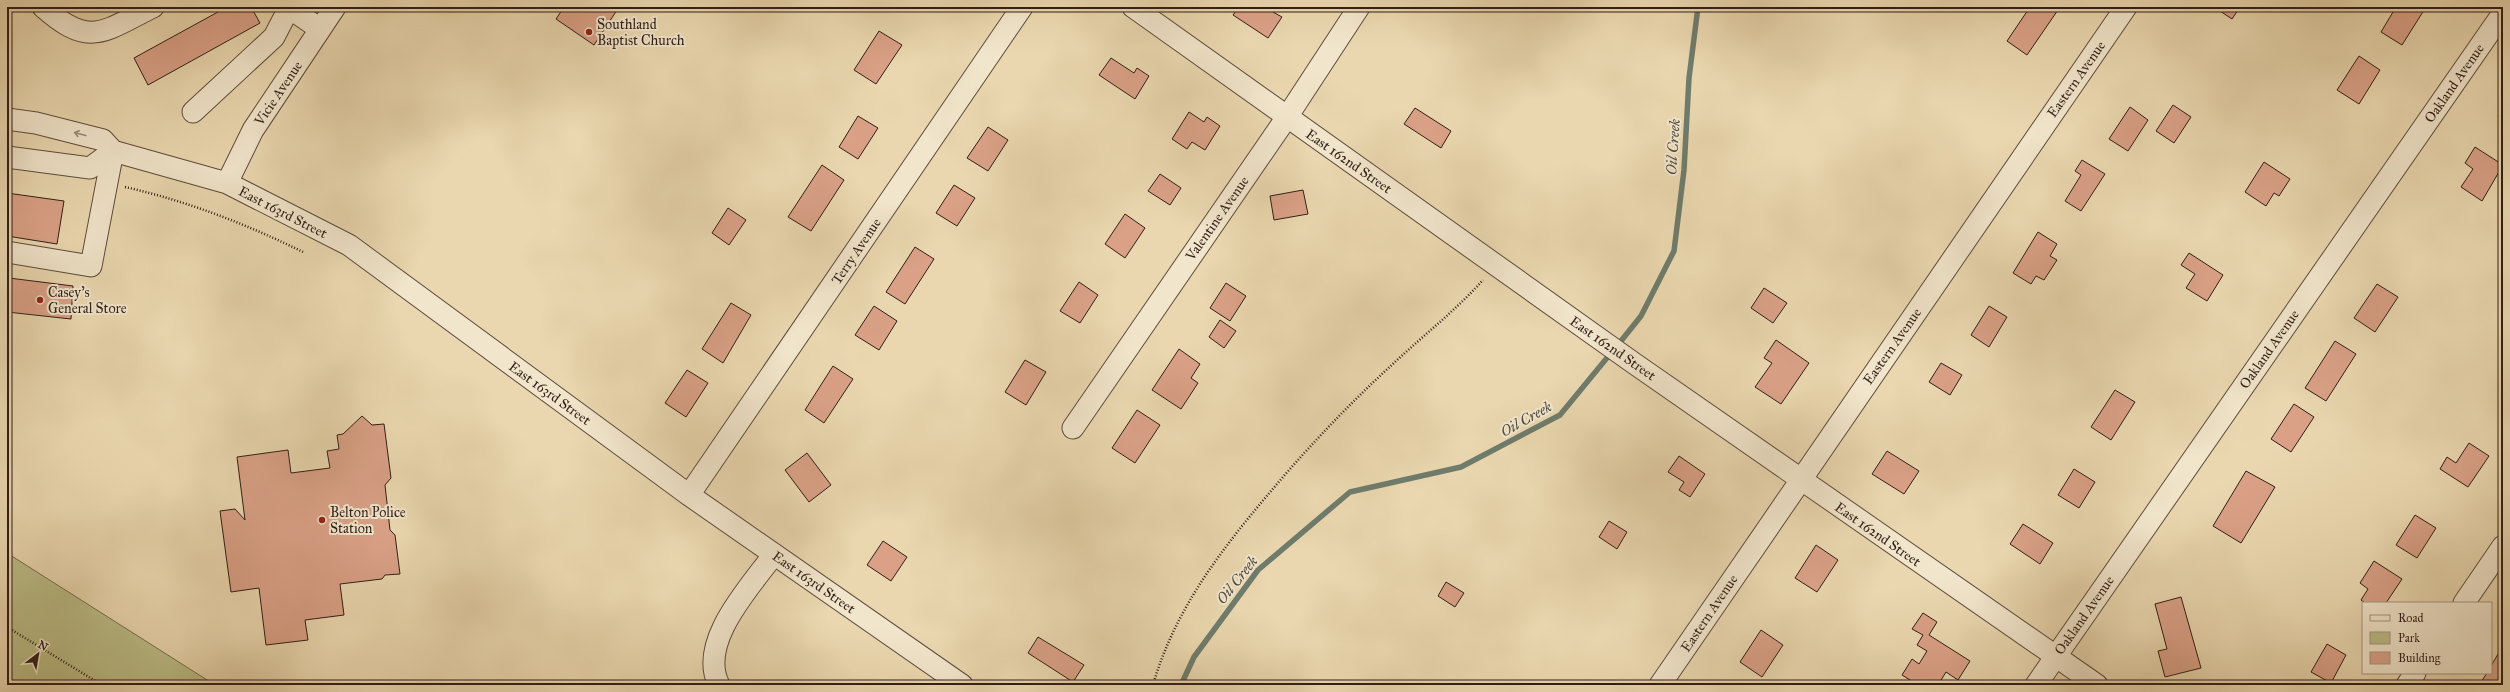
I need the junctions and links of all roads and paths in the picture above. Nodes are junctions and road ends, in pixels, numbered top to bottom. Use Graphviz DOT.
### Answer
graph roads {
  1 [pos="43,7"];
  2 [pos="153,7"];
  3 [pos="288,7"];
  4 [pos="335,7"];
  5 [pos="1022,7"];
  6 [pos="1133,7"];
  7 [pos="1359,7"];
  8 [pos="2126,7"];
  9 [pos="2503,13"];
  10 [pos="320,29"];
  11 [pos="193,112"];
  12 [pos="1287,117"];
  13 [pos="7,119"];
  14 [pos="113,151"];
  15 [pos="7,157"];
  16 [pos="107,183"];
  17 [pos="227,183"];
  18 [pos="7,252"];
  19 [pos="303,252"];
  20 [pos="1488,274"];
  21 [pos="1073,428"];
  22 [pos="1800,479"];
  23 [pos="689,495"];
  24 [pos="2503,546"];
  25 [pos="774,554"];
  26 [pos="2465,602"];
  27 [pos="7,628"];
  28 [pos="2055,657"];
  29 [pos="2414,674"];
  30 [pos="102,685"];
  31 [pos="719,685"];
  32 [pos="962,685"];
  33 [pos="1153,685"];
  34 [pos="1660,685"];
  35 [pos="2036,685"];
  36 [pos="2097,685"];
  37 [pos="2407,685"];
  1 -- 2 [label="street"];
  3 -- 10 [label="street"];
  3 -- 11 [label="street"];
  4 -- 10 [label="street, Vicie Avenue"];
  5 -- 23 [label="street, Terry Avenue"];
  6 -- 12 [label="street, East 162nd Street"];
  7 -- 12 [label="street, Valentine Avenue"];
  8 -- 22 [label="street, Eastern Avenue"];
  9 -- 28 [label="street, Oakland Avenue"];
  10 -- 17 [label="street, Vicie Avenue"];
  12 -- 21 [label="street, Valentine Avenue"];
  12 -- 22 [label="street, East 162nd Street"];
  14 -- 13 [label="street, East 163rd Street, one-way"];
  14 -- 15 [label="street"];
  14 -- 16 [label="street"];
  14 -- 17 [label="street, East 163rd Street"];
  16 -- 18 [label="street"];
  16 -- 19 [label="path"];
  17 -- 23 [label="street, East 163rd Street"];
  20 -- 33 [label="path"];
  22 -- 28 [label="street, East 162nd Street"];
  22 -- 34 [label="street, Eastern Avenue"];
  23 -- 25 [label="street, East 163rd Street"];
  24 -- 26 [label="street"];
  25 -- 31 [label="street"];
  25 -- 32 [label="street, East 163rd Street"];
  27 -- 30 [label="path"];
  28 -- 35 [label="street, Oakland Avenue"];
  28 -- 36 [label="street, East 162nd Street"];
  29 -- 37 [label="street"];
}
